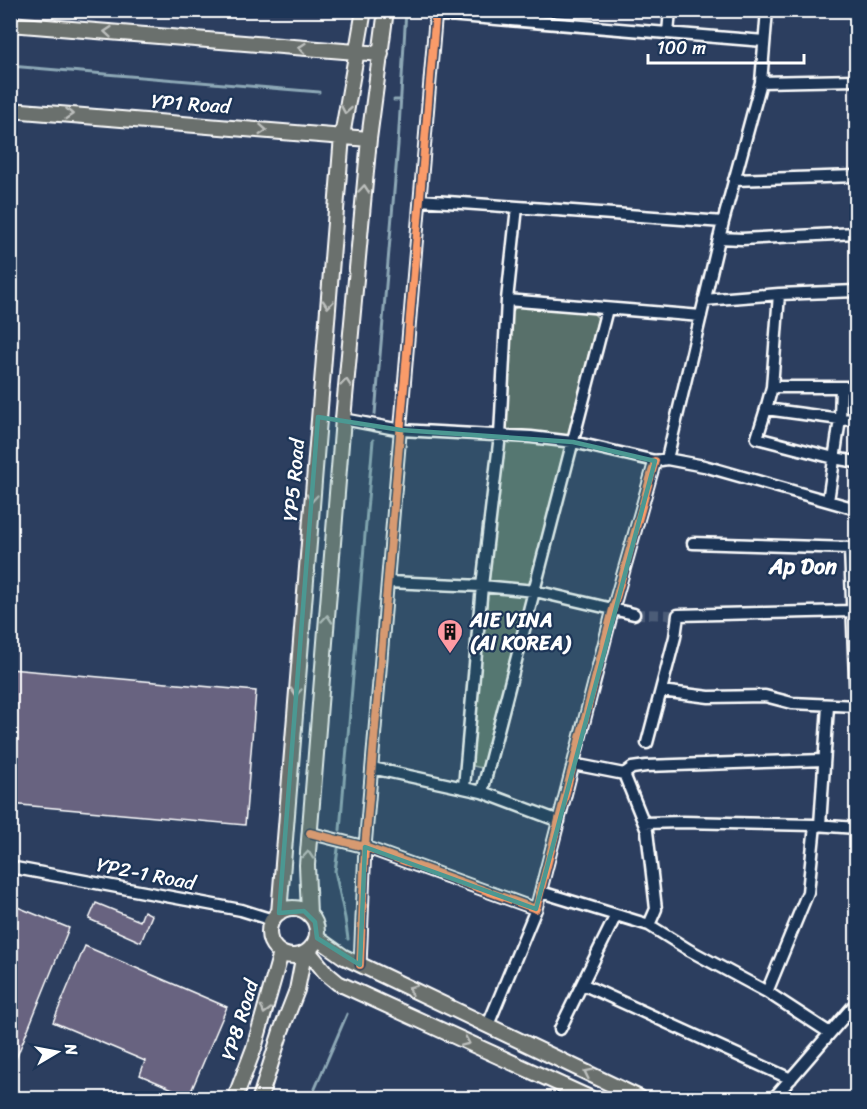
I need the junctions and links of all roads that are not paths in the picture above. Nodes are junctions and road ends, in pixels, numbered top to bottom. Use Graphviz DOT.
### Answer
graph roads {
  1 [pos="364,10"];
  2 [pos="386,10"];
  3 [pos="670,10"];
  4 [pos="766,10"];
  5 [pos="436,12"];
  6 [pos="532,16"];
  7 [pos="10,24"];
  8 [pos="668,33"];
  9 [pos="764,41"];
  10 [pos="357,52"];
  11 [pos="381,54"];
  12 [pos="856,80"];
  13 [pos="761,82"];
  14 [pos="10,110"];
  15 [pos="342,136"];
  16 [pos="369,139"];
  17 [pos="856,176"];
  18 [pos="734,180"];
  19 [pos="420,200"];
  20 [pos="517,207"];
  21 [pos="723,222"];
  22 [pos="856,233"];
  23 [pos="719,238"];
  24 [pos="856,291"];
  25 [pos="779,294"];
  26 [pos="507,300"];
  27 [pos="705,300"];
  28 [pos="607,309"];
  29 [pos="701,316"];
  30 [pos="772,387"];
  31 [pos="841,387"];
  32 [pos="856,387"];
  33 [pos="766,410"];
  34 [pos="318,417"];
  35 [pos="343,419"];
  36 [pos="840,419"];
  37 [pos="856,420"];
  38 [pos="401,430"];
  39 [pos="500,435"];
  40 [pos="573,442"];
  41 [pos="834,458"];
  42 [pos="667,459"];
  43 [pos="655,461"];
  44 [pos="856,462"];
  45 [pos="828,501"];
  46 [pos="856,509"];
  47 [pos="693,543"];
  48 [pos="388,582"];
  49 [pos="482,586"];
  50 [pos="535,591"];
  51 [pos="613,609"];
  52 [pos="852,611"];
  53 [pos="634,614"];
  54 [pos="661,691"];
  55 [pos="828,706"];
  56 [pos="856,706"];
  57 [pos="647,743"];
  58 [pos="824,760"];
  59 [pos="573,764"];
  60 [pos="372,768"];
  61 [pos="624,774"];
  62 [pos="464,787"];
  63 [pos="482,792"];
  64 [pos="559,821"];
  65 [pos="644,823"];
  66 [pos="818,825"];
  67 [pos="856,828"];
  68 [pos="310,833"];
  69 [pos="365,847"];
  70 [pos="10,867"];
  71 [pos="541,892"];
  72 [pos="536,909"];
  73 [pos="309,914"];
  74 [pos="616,915"];
  75 [pos="276,916"];
  76 [pos="649,925"];
  77 [pos="317,938"];
  78 [pos="281,953"];
  79 [pos="306,953"];
  80 [pos="360,965"];
  81 [pos="582,984"];
  82 [pos="767,992"];
  83 [pos="856,1003"];
  84 [pos="488,1025"];
  85 [pos="560,1029"];
  86 [pos="830,1034"];
  87 [pos="791,1079"];
  88 [pos="235,1098"];
  89 [pos="260,1098"];
  90 [pos="590,1098"];
  91 [pos="640,1098"];
  92 [pos="774,1098"];
  1 -- 10 [label="main road, YP5 Road"];
  2 -- 11 [label="main road"];
  3 -- 8 [label="street"];
  4 -- 9 [label="street"];
  5 -- 6 [label="street"];
  5 -- 19 [label="street"];
  6 -- 8 [label="street"];
  10 -- 7 [label="main road, one-way"];
  8 -- 9 [label="street"];
  9 -- 13 [label="street"];
  10 -- 11 [label="main road"];
  10 -- 15 [label="main road, YP5 Road, one-way"];
  11 -- 16 [label="main road"];
  12 -- 13 [label="street"];
  13 -- 18 [label="street"];
  14 -- 15 [label="main road, YP1 Road, one-way"];
  15 -- 16 [label="main road, YP1 Road"];
  15 -- 34 [label="main road, YP5 Road, one-way"];
  35 -- 16 [label="main road, one-way"];
  17 -- 18 [label="street"];
  18 -- 21 [label="street"];
  19 -- 20 [label="street"];
  19 -- 38 [label="street"];
  20 -- 21 [label="street"];
  20 -- 26 [label="street"];
  21 -- 23 [label="street"];
  22 -- 23 [label="street"];
  23 -- 27 [label="street"];
  24 -- 25 [label="street"];
  25 -- 27 [label="street"];
  25 -- 30 [label="street"];
  26 -- 28 [label="street"];
  26 -- 39 [label="street"];
  27 -- 29 [label="street"];
  28 -- 29 [label="street"];
  28 -- 40 [label="street"];
  29 -- 42 [label="street"];
  30 -- 31 [label="street"];
  30 -- 33 [label="street"];
  31 -- 32 [label="street"];
  31 -- 36 [label="street"];
  33 -- 36 [label="street"];
  33 -- 41 [label="street"];
  34 -- 35 [label="main road"];
  34 -- 75 [label="main road, YP5 Road, one-way"];
  35 -- 38 [label="street"];
  68 -- 35 [label="main road, one-way"];
  36 -- 37 [label="street"];
  36 -- 41 [label="street"];
  38 -- 39 [label="street"];
  38 -- 48 [label="street"];
  39 -- 40 [label="street"];
  39 -- 49 [label="street"];
  40 -- 43 [label="street"];
  40 -- 50 [label="street"];
  41 -- 44 [label="street"];
  41 -- 45 [label="street"];
  42 -- 43 [label="street"];
  42 -- 45 [label="street"];
  43 -- 51 [label="street"];
  45 -- 46 [label="street"];
  47 -- 52 [label="street"];
  48 -- 49 [label="street"];
  48 -- 60 [label="street"];
  49 -- 50 [label="street"];
  49 -- 62 [label="street"];
  50 -- 51 [label="street"];
  50 -- 63 [label="street"];
  51 -- 53 [label="street"];
  51 -- 59 [label="street"];
  52 -- 54 [label="street"];
  52 -- 56 [label="street"];
  54 -- 55 [label="street"];
  54 -- 57 [label="street"];
  55 -- 56 [label="street"];
  55 -- 58 [label="street"];
  58 -- 61 [label="street"];
  58 -- 66 [label="street"];
  59 -- 61 [label="street"];
  59 -- 64 [label="street"];
  60 -- 62 [label="street"];
  60 -- 69 [label="street"];
  61 -- 65 [label="street"];
  62 -- 63 [label="street"];
  63 -- 64 [label="street"];
  64 -- 71 [label="street"];
  65 -- 66 [label="street"];
  65 -- 76 [label="street"];
  66 -- 67 [label="street"];
  66 -- 82 [label="street"];
  68 -- 69 [label="street"];
  73 -- 68 [label="main road, one-way"];
  69 -- 72 [label="street"];
  69 -- 80 [label="street"];
  70 -- 75 [label="street, YP2-1 Road"];
  71 -- 72 [label="street"];
  71 -- 74 [label="street"];
  72 -- 84 [label="street"];
  73 -- 75 [label="main road"];
  73 -- 77 [label="main road"];
  74 -- 76 [label="street"];
  74 -- 81 [label="street"];
  75 -- 78 [label="main road"];
  76 -- 82 [label="street"];
  77 -- 79 [label="main road"];
  77 -- 80 [label="main road"];
  78 -- 79 [label="main road"];
  78 -- 88 [label="main road, YP8 Road, one-way"];
  79 -- 89 [label="main road"];
  79 -- 90 [label="main road, one-way"];
  84 -- 80 [label="main road, one-way"];
  81 -- 85 [label="street"];
  81 -- 87 [label="street"];
  82 -- 86 [label="street"];
  83 -- 86 [label="street"];
  91 -- 84 [label="main road, one-way"];
  86 -- 87 [label="street"];
  87 -- 92 [label="street"];
}
